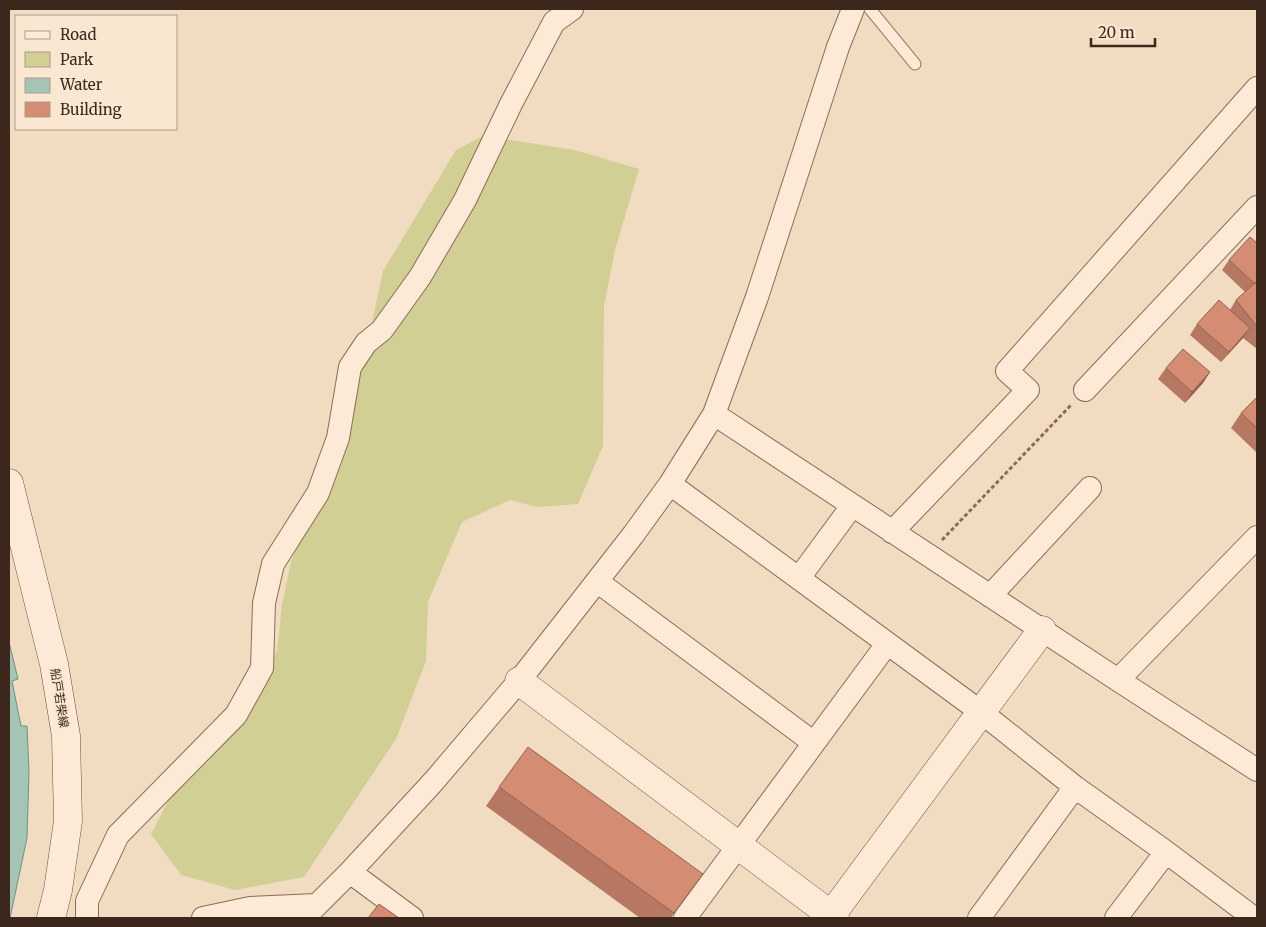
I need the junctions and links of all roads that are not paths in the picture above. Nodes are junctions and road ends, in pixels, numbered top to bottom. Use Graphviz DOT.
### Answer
graph roads {
  1 [pos="572,9"];
  2 [pos="853,9"];
  3 [pos="870,9"];
  4 [pos="915,64"];
  5 [pos="1257,88"];
  6 [pos="1257,208"];
  7 [pos="1085,390"];
  8 [pos="714,414"];
  9 [pos="9,482"];
  10 [pos="670,484"];
  11 [pos="1090,488"];
  12 [pos="852,506"];
  13 [pos="892,532"];
  14 [pos="1257,537"];
  15 [pos="799,578"];
  16 [pos="598,582"];
  17 [pos="990,596"];
  18 [pos="1042,630"];
  19 [pos="888,644"];
  20 [pos="1118,680"];
  21 [pos="519,681"];
  22 [pos="981,712"];
  23 [pos="814,743"];
  24 [pos="1257,770"];
  25 [pos="1075,787"];
  26 [pos="740,847"];
  27 [pos="1166,852"];
  28 [pos="350,872"];
  29 [pos="310,912"];
  30 [pos="832,917"];
  31 [pos="50,918"];
  32 [pos="87,918"];
  33 [pos="203,918"];
  34 [pos="412,918"];
  35 [pos="685,918"];
  36 [pos="979,918"];
  37 [pos="1116,918"];
  38 [pos="1254,918"];
  1 -- 32 [label="street"];
  2 -- 8 [label="street"];
  3 -- 4 [label="lane"];
  5 -- 13 [label="street"];
  6 -- 7 [label="street"];
  8 -- 10 [label="street"];
  8 -- 12 [label="street"];
  9 -- 31 [label="street, 船戸若柴線"];
  10 -- 15 [label="street"];
  10 -- 16 [label="street"];
  11 -- 17 [label="street"];
  12 -- 13 [label="street"];
  12 -- 15 [label="street"];
  13 -- 17 [label="street"];
  14 -- 20 [label="street"];
  15 -- 19 [label="street"];
  16 -- 21 [label="street"];
  16 -- 23 [label="street"];
  17 -- 18 [label="street"];
  18 -- 20 [label="street"];
  18 -- 22 [label="street"];
  19 -- 22 [label="street"];
  19 -- 23 [label="street"];
  20 -- 24 [label="street"];
  21 -- 26 [label="street"];
  21 -- 28 [label="street"];
  22 -- 25 [label="street"];
  22 -- 30 [label="street"];
  23 -- 26 [label="street"];
  25 -- 27 [label="street"];
  25 -- 36 [label="street"];
  26 -- 30 [label="street"];
  26 -- 35 [label="street"];
  27 -- 37 [label="street"];
  27 -- 38 [label="street"];
  28 -- 29 [label="street"];
  28 -- 34 [label="street"];
  29 -- 33 [label="street"];
}
